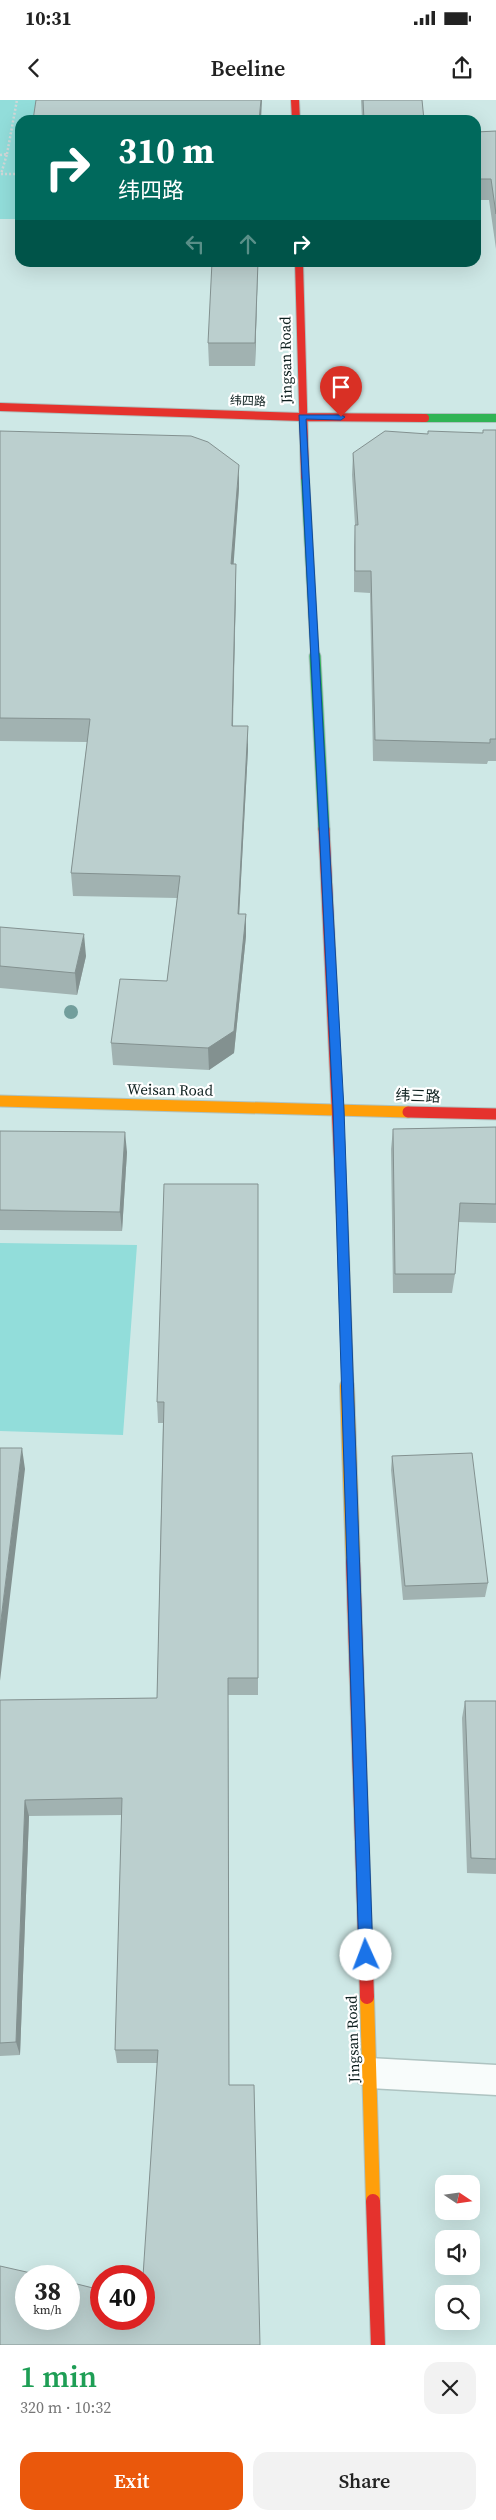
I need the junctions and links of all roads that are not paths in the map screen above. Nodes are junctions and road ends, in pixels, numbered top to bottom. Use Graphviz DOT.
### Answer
graph roads {
  1 [pos="295,100"];
  2 [pos="296,115"];
  3 [pos="299,267"];
  4 [pos="0,407"];
  5 [pos="302,417"];
  6 [pos="496,418"];
  7 [pos="0,1101"];
  8 [pos="339,1109"];
  9 [pos="496,1114"];
  10 [pos="369,2073"];
  11 [pos="496,2080"];
  12 [pos="378,2345"];
  1 -- 2 [label="street"];
  3 -- 5 [label="street, Jingsan Road"];
  4 -- 5 [label="street, 纬四路"];
  5 -- 6 [label="street, 纬四路"];
  5 -- 8 [label="street, Jingsan Road"];
  7 -- 8 [label="street, Weisan Road"];
  8 -- 9 [label="street, 纬三路"];
  8 -- 10 [label="street, Jingsan Road"];
  10 -- 11 [label="lane"];
  10 -- 12 [label="street, Jingsan Road"];
}
